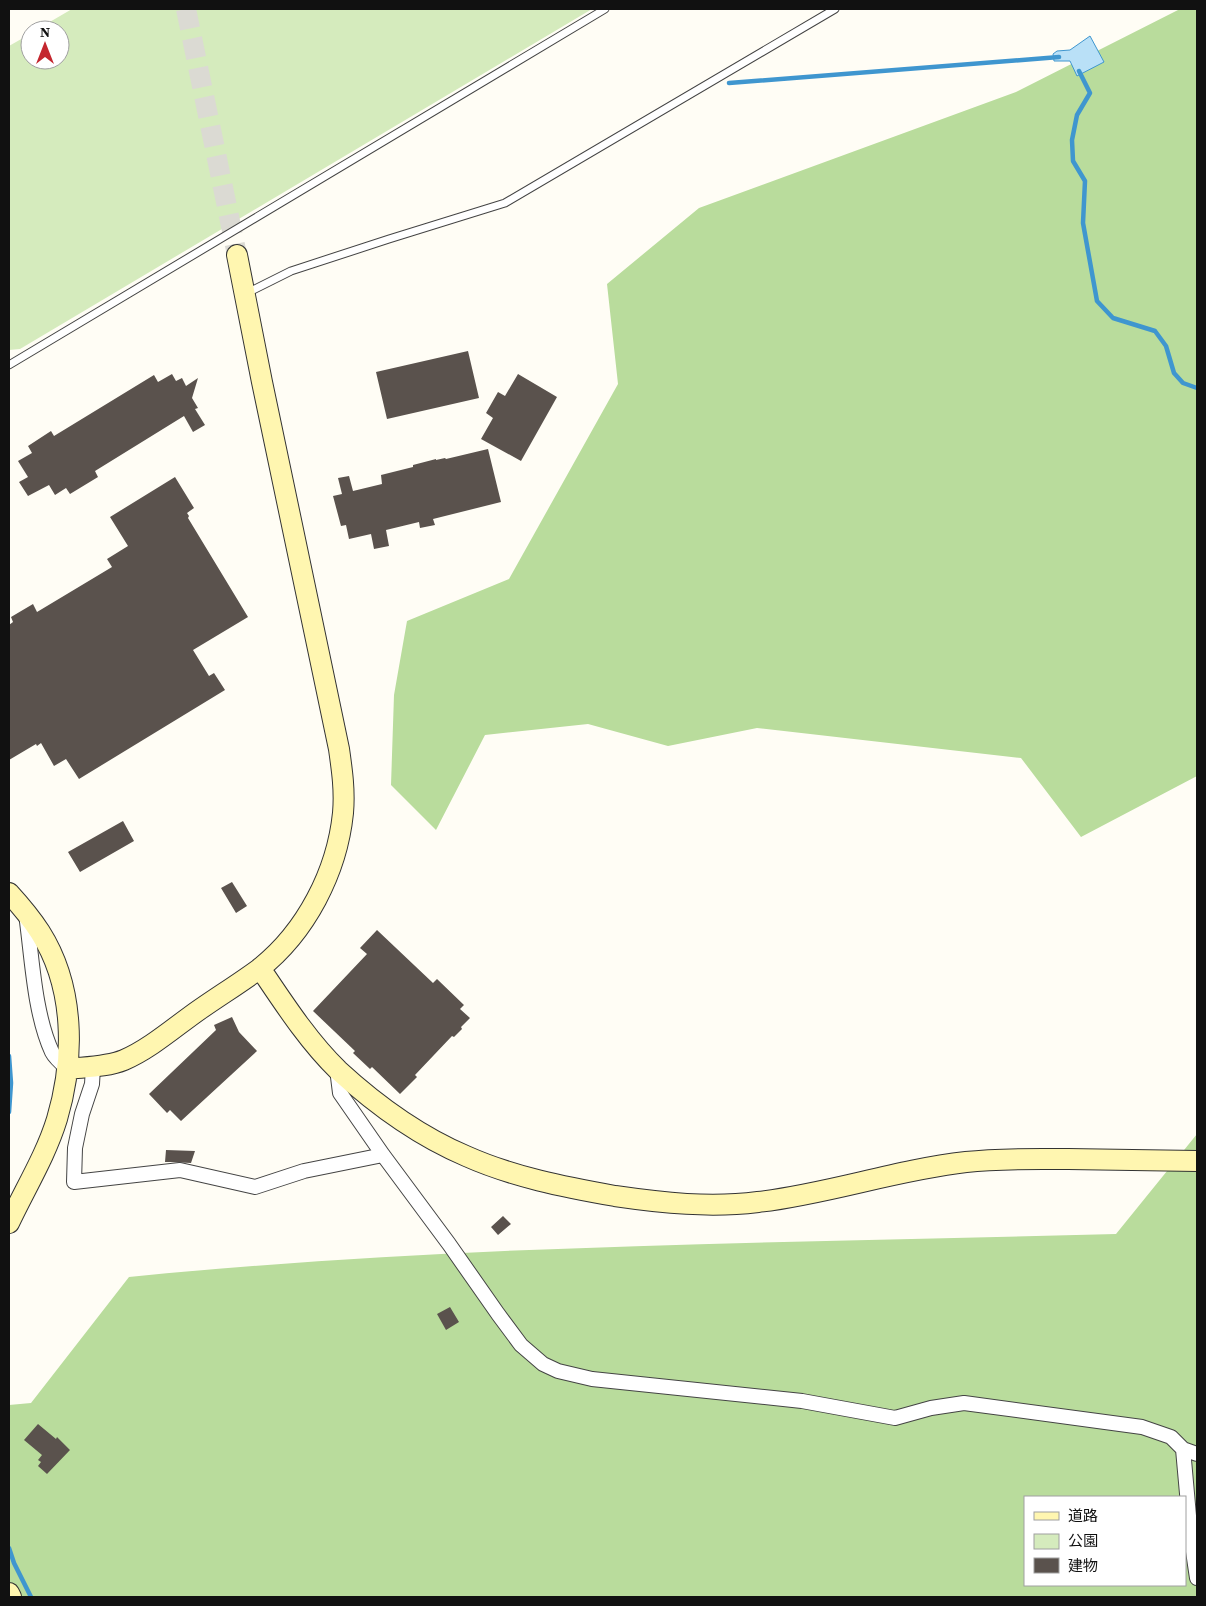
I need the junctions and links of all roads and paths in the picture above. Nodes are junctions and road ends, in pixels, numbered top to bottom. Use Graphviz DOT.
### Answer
graph roads {
  1 [pos="605,9"];
  2 [pos="835,9"];
  3 [pos="237,255"];
  4 [pos="245,294"];
  5 [pos="9,366"];
  6 [pos="9,893"];
  7 [pos="26,912"];
  8 [pos="260,968"];
  9 [pos="92,1067"];
  10 [pos="68,1069"];
  11 [pos="337,1069"];
  12 [pos="383,1155"];
  13 [pos="1197,1161"];
  14 [pos="9,1223"];
  15 [pos="1183,1449"];
  16 [pos="1197,1454"];
  17 [pos="1197,1578"];
  18 [pos="9,1593"];
  19 [pos="11,1597"];
  1 -- 5 [label="lane"];
  2 -- 4 [label="lane"];
  3 -- 4 [label="street"];
  4 -- 8 [label="street"];
  6 -- 7 [label="street"];
  7 -- 10 [label="street"];
  7 -- 10 [label="street"];
  8 -- 9 [label="street"];
  8 -- 11 [label="street"];
  9 -- 10 [label="street"];
  9 -- 12 [label="street"];
  10 -- 14 [label="street"];
  11 -- 12 [label="street"];
  11 -- 13 [label="street"];
  12 -- 15 [label="street"];
  15 -- 16 [label="street"];
  15 -- 17 [label="street"];
  18 -- 19 [label="street"];
}
